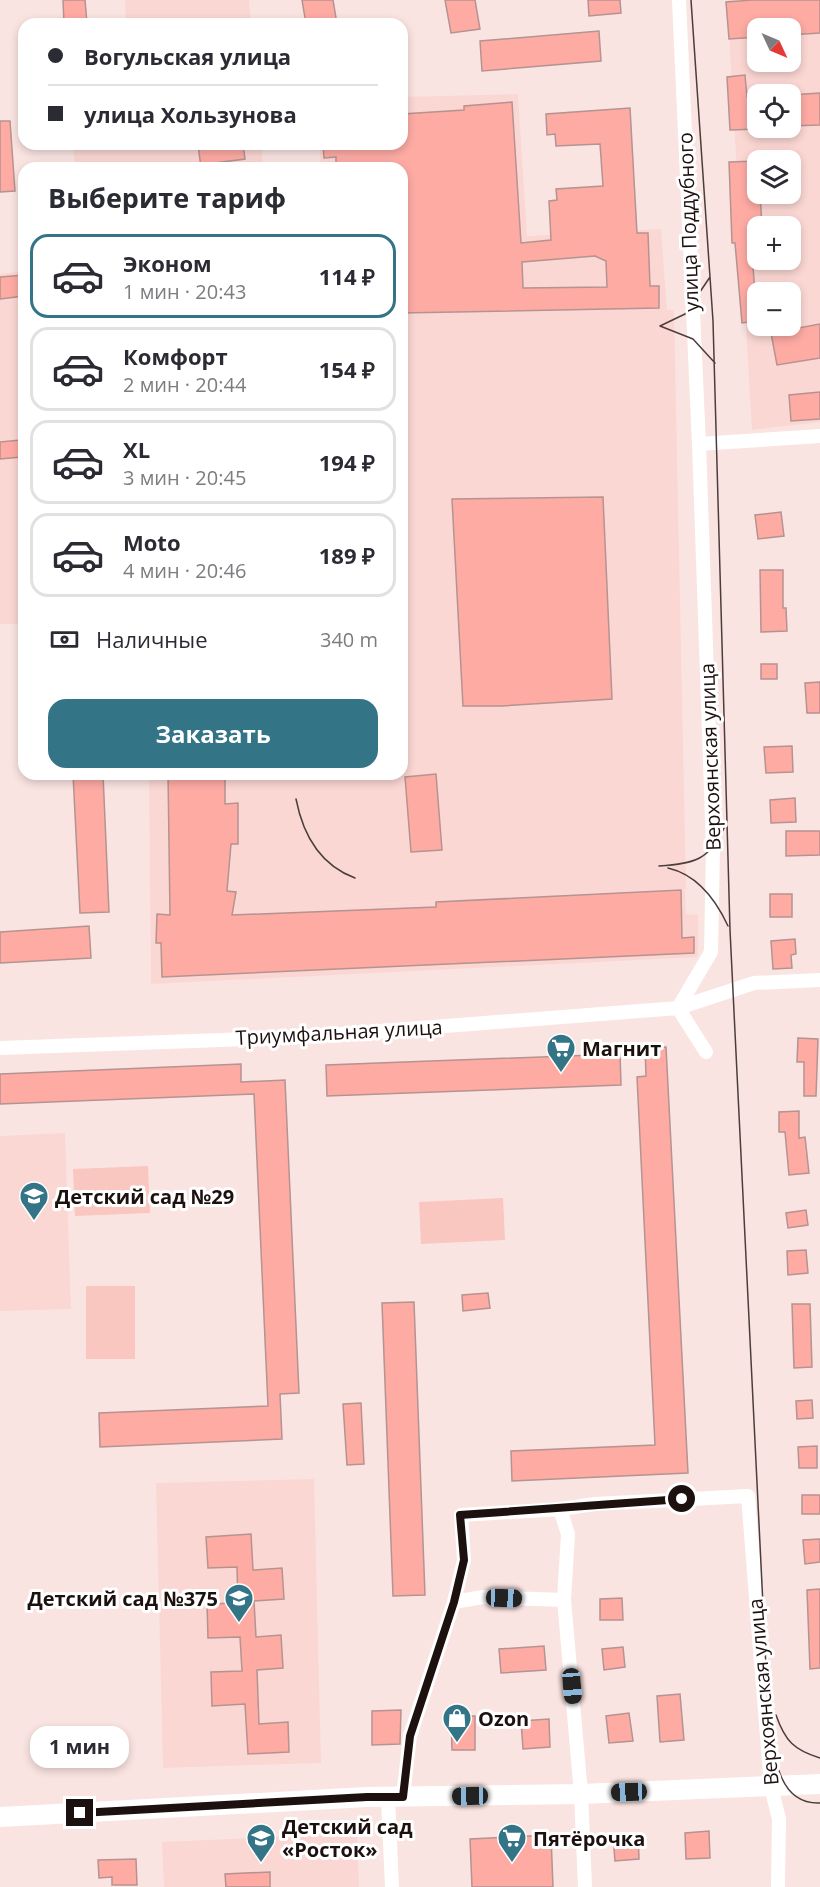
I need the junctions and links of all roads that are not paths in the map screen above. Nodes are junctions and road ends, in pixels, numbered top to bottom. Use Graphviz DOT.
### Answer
graph roads {
  1 [pos="679,0"];
  2 [pos="820,436"];
  3 [pos="699,444"];
  4 [pos="820,980"];
  5 [pos="678,1008"];
  6 [pos="0,1048"];
  7 [pos="706,1052"];
  8 [pos="560,1509"];
  9 [pos="564,1600"];
  10 [pos="454,1602"];
  11 [pos="820,1784"];
  12 [pos="771,1787"];
  13 [pos="581,1794"];
  14 [pos="396,1798"];
  15 [pos="0,1817"];
  16 [pos="392,1887"];
  17 [pos="585,1887"];
  18 [pos="778,1887"];
  1 -- 3 [label="street, улица Поддубного"];
  2 -- 3 [label="street"];
  3 -- 5 [label="street, Верхоянская улица"];
  4 -- 5 [label="street, Триумфальная улица"];
  5 -- 6 [label="street, Триумфальная улица"];
  5 -- 7 [label="street"];
  8 -- 9 [label="street"];
  8 -- 10 [label="street"];
  8 -- 12 [label="street, Верхоянская улица"];
  9 -- 10 [label="street"];
  9 -- 13 [label="street"];
  10 -- 14 [label="street"];
  11 -- 12 [label="street"];
  12 -- 13 [label="street"];
  12 -- 18 [label="street, Верхоянская улица"];
  13 -- 14 [label="street"];
  13 -- 17 [label="street"];
  14 -- 15 [label="street"];
  14 -- 16 [label="street"];
}
